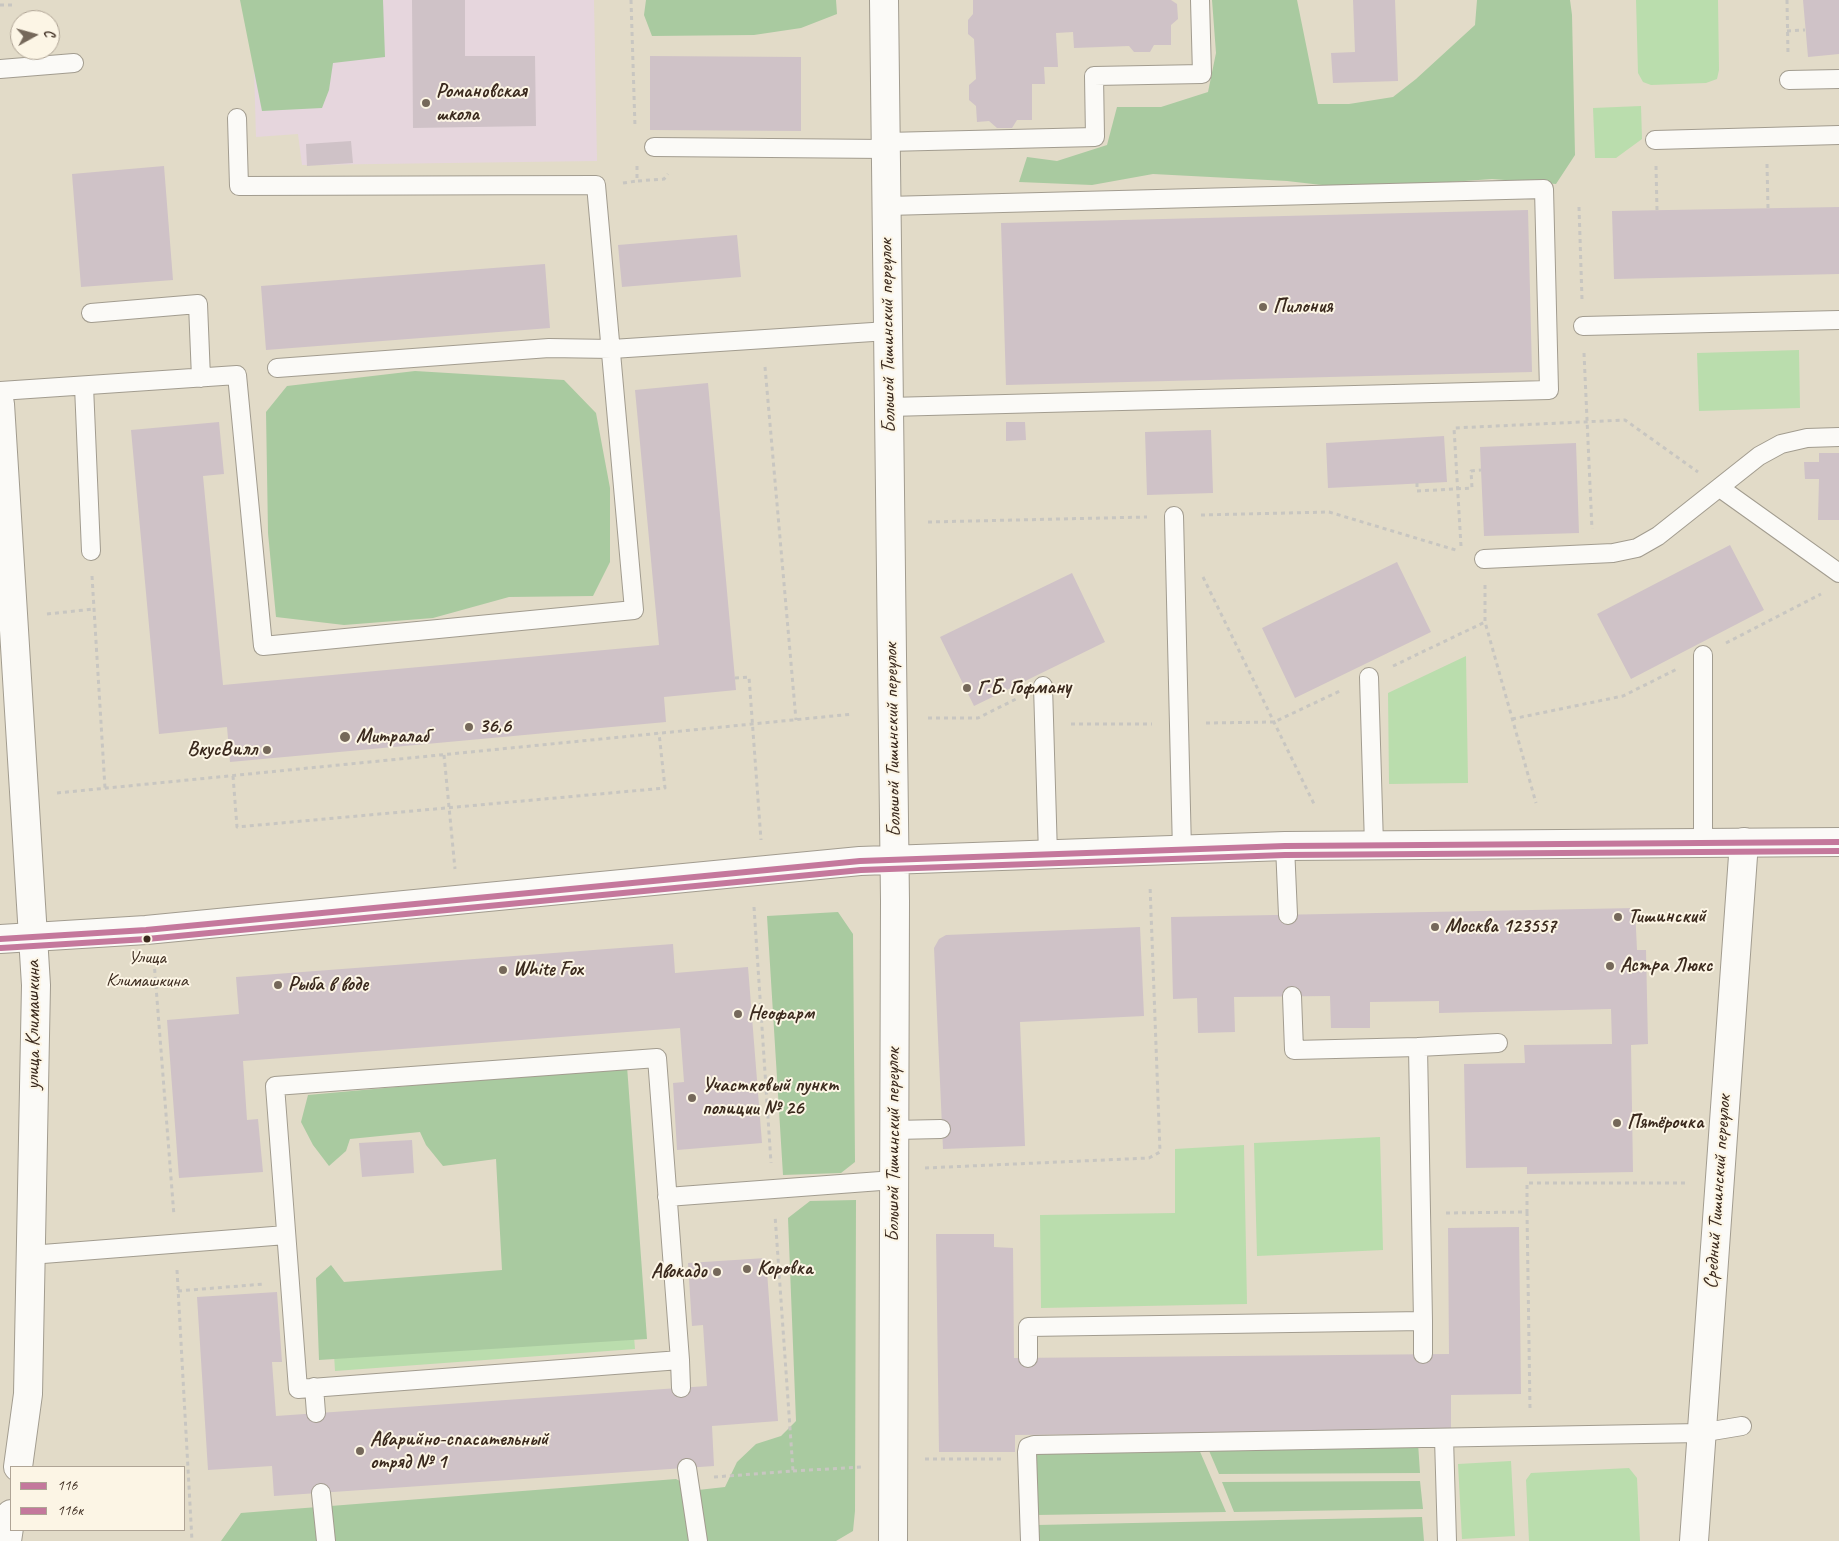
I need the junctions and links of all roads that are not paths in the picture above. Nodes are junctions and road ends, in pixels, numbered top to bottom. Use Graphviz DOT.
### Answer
graph roads {
  1 [pos="884,0"];
  2 [pos="1200,0"];
  3 [pos="74,64"];
  4 [pos="0,69"];
  5 [pos="1839,79"];
  6 [pos="1789,80"];
  7 [pos="237,118"];
  8 [pos="1839,135"];
  9 [pos="1656,140"];
  10 [pos="886,145"];
  11 [pos="654,147"];
  12 [pos="886,206"];
  13 [pos="90,313"];
  14 [pos="1839,320"];
  15 [pos="1583,326"];
  16 [pos="888,331"];
  17 [pos="612,350"];
  18 [pos="277,368"];
  19 [pos="201,378"];
  20 [pos="84,386"];
  21 [pos="0,392"];
  22 [pos="0,404"];
  23 [pos="889,407"];
  24 [pos="1839,437"];
  25 [pos="1720,488"];
  26 [pos="4,512"];
  27 [pos="1174,516"];
  28 [pos="91,551"];
  29 [pos="1484,559"];
  30 [pos="1839,573"];
  31 [pos="1703,655"];
  32 [pos="1369,677"];
  33 [pos="1043,686"];
  34 [pos="1744,842"];
  35 [pos="1839,842"];
  36 [pos="1703,843"];
  37 [pos="1374,845"];
  38 [pos="1285,846"];
  39 [pos="1182,851"];
  40 [pos="1048,856"];
  41 [pos="895,860"];
  42 [pos="1288,915"];
  43 [pos="34,938"];
  44 [pos="0,939"];
  45 [pos="1292,996"];
  46 [pos="1498,1043"];
  47 [pos="1418,1047"];
  48 [pos="942,1128"];
  49 [pos="894,1130"];
  50 [pos="894,1180"];
  51 [pos="667,1197"];
  52 [pos="286,1235"];
  53 [pos="30,1255"];
  54 [pos="1423,1321"];
  55 [pos="1423,1354"];
  56 [pos="1028,1358"];
  57 [pos="680,1360"];
  58 [pos="314,1387"];
  59 [pos="682,1388"];
  60 [pos="316,1413"];
  61 [pos="1742,1426"];
  62 [pos="1700,1433"];
  63 [pos="1444,1438"];
  64 [pos="18,1466"];
  65 [pos="688,1473"];
  66 [pos="321,1493"];
  67 [pos="10,1521"];
  68 [pos="7,1541"];
  69 [pos="326,1541"];
  70 [pos="698,1541"];
  71 [pos="893,1541"];
  72 [pos="1030,1541"];
  73 [pos="1447,1541"];
  74 [pos="1694,1541"];
  1 -- 10 [label="street, Большой Тишинский переулок"];
  2 -- 10 [label="lane"];
  3 -- 4 [label="lane"];
  5 -- 6 [label="lane"];
  7 -- 17 [label="lane"];
  8 -- 9 [label="lane"];
  10 -- 11 [label="lane"];
  10 -- 12 [label="street, Большой Тишинский переулок"];
  12 -- 16 [label="street, Большой Тишинский переулок"];
  12 -- 23 [label="lane"];
  13 -- 19 [label="lane"];
  14 -- 15 [label="lane"];
  16 -- 17 [label="lane"];
  16 -- 23 [label="street, Большой Тишинский переулок"];
  17 -- 18 [label="lane"];
  17 -- 19 [label="lane"];
  19 -- 20 [label="lane"];
  20 -- 21 [label="lane"];
  20 -- 28 [label="lane"];
  22 -- 26 [label="street, улица Климашкина"];
  23 -- 41 [label="street, Большой Тишинский переулок"];
  24 -- 25 [label="lane"];
  25 -- 29 [label="lane"];
  25 -- 30 [label="lane"];
  26 -- 43 [label="street, улица Климашкина"];
  27 -- 39 [label="lane"];
  31 -- 36 [label="lane"];
  32 -- 37 [label="lane"];
  33 -- 40 [label="lane"];
  34 -- 35 [label="street"];
  34 -- 36 [label="street"];
  34 -- 62 [label="street, Средний Тишинский переулок"];
  36 -- 37 [label="street"];
  37 -- 38 [label="street"];
  38 -- 39 [label="street"];
  38 -- 42 [label="lane"];
  39 -- 40 [label="street"];
  40 -- 41 [label="street"];
  41 -- 43 [label="street"];
  41 -- 49 [label="street, Большой Тишинский переулок"];
  43 -- 44 [label="street"];
  43 -- 53 [label="street, улица Климашкина"];
  45 -- 47 [label="lane"];
  46 -- 47 [label="lane"];
  47 -- 54 [label="lane"];
  48 -- 49 [label="lane"];
  49 -- 50 [label="street, Большой Тишинский переулок"];
  50 -- 51 [label="lane"];
  50 -- 71 [label="street, Большой Тишинский переулок"];
  51 -- 52 [label="lane"];
  51 -- 57 [label="lane"];
  52 -- 53 [label="lane"];
  52 -- 58 [label="lane"];
  53 -- 64 [label="street, улица Климашкина"];
  54 -- 55 [label="lane"];
  54 -- 56 [label="lane"];
  57 -- 58 [label="lane"];
  57 -- 59 [label="lane"];
  58 -- 60 [label="lane"];
  61 -- 62 [label="lane"];
  62 -- 63 [label="lane"];
  62 -- 74 [label="street, Средний Тишинский переулок"];
  63 -- 72 [label="lane"];
  63 -- 73 [label="lane"];
  65 -- 70 [label="lane"];
  66 -- 69 [label="lane"];
  67 -- 68 [label="street"];
}
